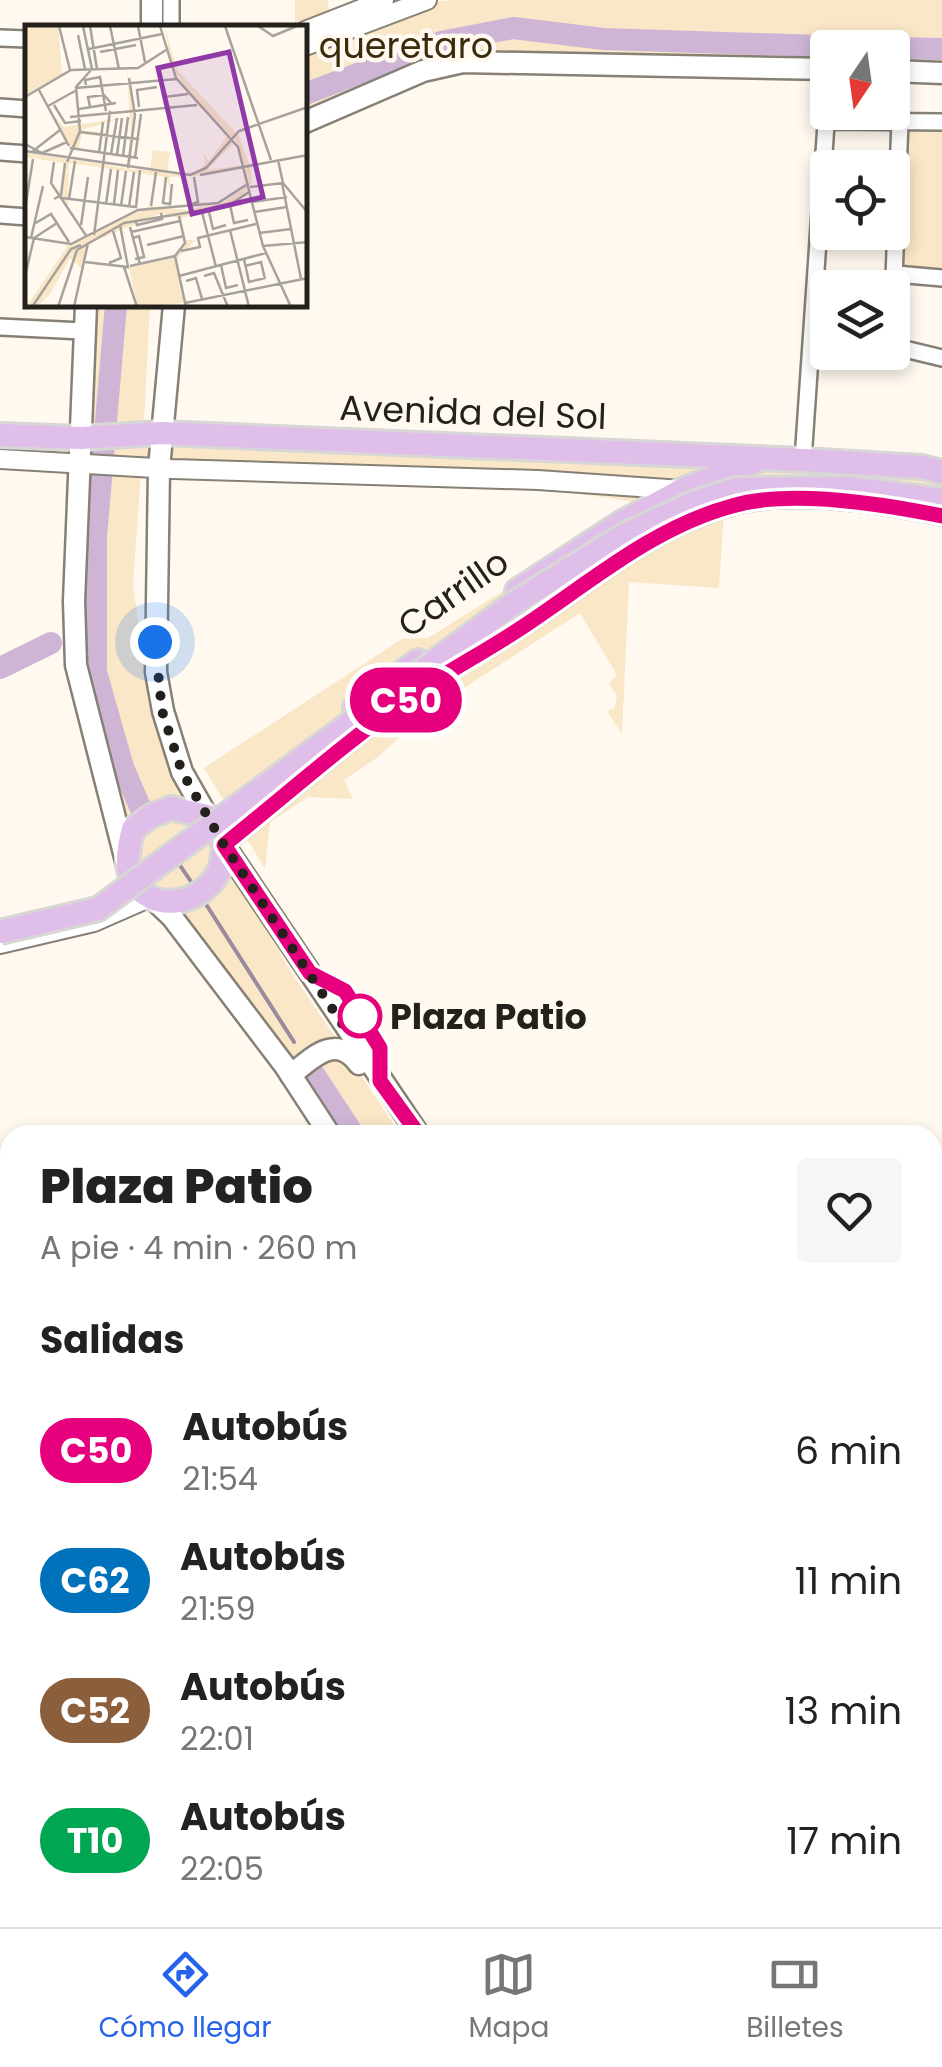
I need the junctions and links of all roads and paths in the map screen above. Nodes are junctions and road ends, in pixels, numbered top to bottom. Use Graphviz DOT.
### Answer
graph roads {
  1 [pos="384,0"];
  2 [pos="427,0"];
  3 [pos="308,31"];
  4 [pos="0,38"];
  5 [pos="25,39"];
  6 [pos="308,45"];
  7 [pos="810,69"];
  8 [pos="910,71"];
  9 [pos="942,72"];
  10 [pos="0,107"];
  11 [pos="25,109"];
  12 [pos="308,121"];
  13 [pos="910,121"];
  14 [pos="942,122"];
  15 [pos="826,130"];
  16 [pos="900,130"];
  17 [pos="0,152"];
  18 [pos="25,154"];
  19 [pos="0,216"];
  20 [pos="25,217"];
  21 [pos="896,270"];
  22 [pos="910,275"];
  23 [pos="942,278"];
  24 [pos="86,308"];
  25 [pos="174,308"];
  26 [pos="0,327"];
  27 [pos="83,331"];
  28 [pos="809,347"];
  29 [pos="910,350"];
  30 [pos="942,358"];
  31 [pos="162,432"];
  32 [pos="0,434"];
  33 [pos="92,437"];
  34 [pos="0,459"];
  35 [pos="758,460"];
  36 [pos="803,460"];
  37 [pos="79,463"];
  38 [pos="150,467"];
  39 [pos="942,472"];
  40 [pos="682,490"];
  41 [pos="942,500"];
  42 [pos="942,516"];
  43 [pos="208,816"];
  44 [pos="224,845"];
  45 [pos="129,873"];
  46 [pos="150,896"];
  47 [pos="0,922"];
  48 [pos="0,932"];
  49 [pos="0,944"];
  50 [pos="294,1073"];
  51 [pos="401,1109"];
  52 [pos="324,1125"];
  53 [pos="411,1125"];
  1 -- 3 [label="street"];
  2 -- 6 [label="street"];
  4 -- 5 [label="street"];
  7 -- 12 [label="main road"];
  8 -- 9 [label="main road"];
  10 -- 11 [label="street"];
  13 -- 14 [label="street"];
  15 -- 28 [label="street"];
  16 -- 21 [label="street"];
  17 -- 18 [label="street"];
  19 -- 20 [label="street"];
  22 -- 23 [label="street"];
  24 -- 27 [label="main road"];
  25 -- 31 [label="main road"];
  26 -- 27 [label="street"];
  27 -- 33 [label="main road"];
  28 -- 36 [label="street"];
  29 -- 30 [label="street"];
  31 -- 33 [label="main road, Avenida del Sol"];
  31 -- 35 [label="main road, Avenida del Sol"];
  31 -- 38 [label="main road"];
  32 -- 33 [label="main road, Avenida del Sol"];
  33 -- 37 [label="main road"];
  34 -- 37 [label="street, Avenida del Sol"];
  35 -- 36 [label="main road, Avenida del Sol"];
  35 -- 40 [label="main road, Carrillo"];
  36 -- 39 [label="main road, Avenida del Sol"];
  37 -- 38 [label="street, Avenida del Sol"];
  37 -- 45 [label="main road"];
  38 -- 40 [label="street, Avenida del Sol"];
  38 -- 43 [label="main road"];
  40 -- 43 [label="main road, Carrillo"];
  41 -- 48 [label="main road, bridge"];
  42 -- 44 [label="street"];
  43 -- 44 [label="main road"];
  43 -- 45 [label="main road"];
  44 -- 46 [label="main road"];
  44 -- 51 [label="main road"];
  45 -- 46 [label="main road"];
  45 -- 47 [label="main road"];
  46 -- 49 [label="street"];
  46 -- 50 [label="main road"];
  50 -- 51 [label="main road"];
  50 -- 52 [label="main road"];
  51 -- 53 [label="main road"];
}
